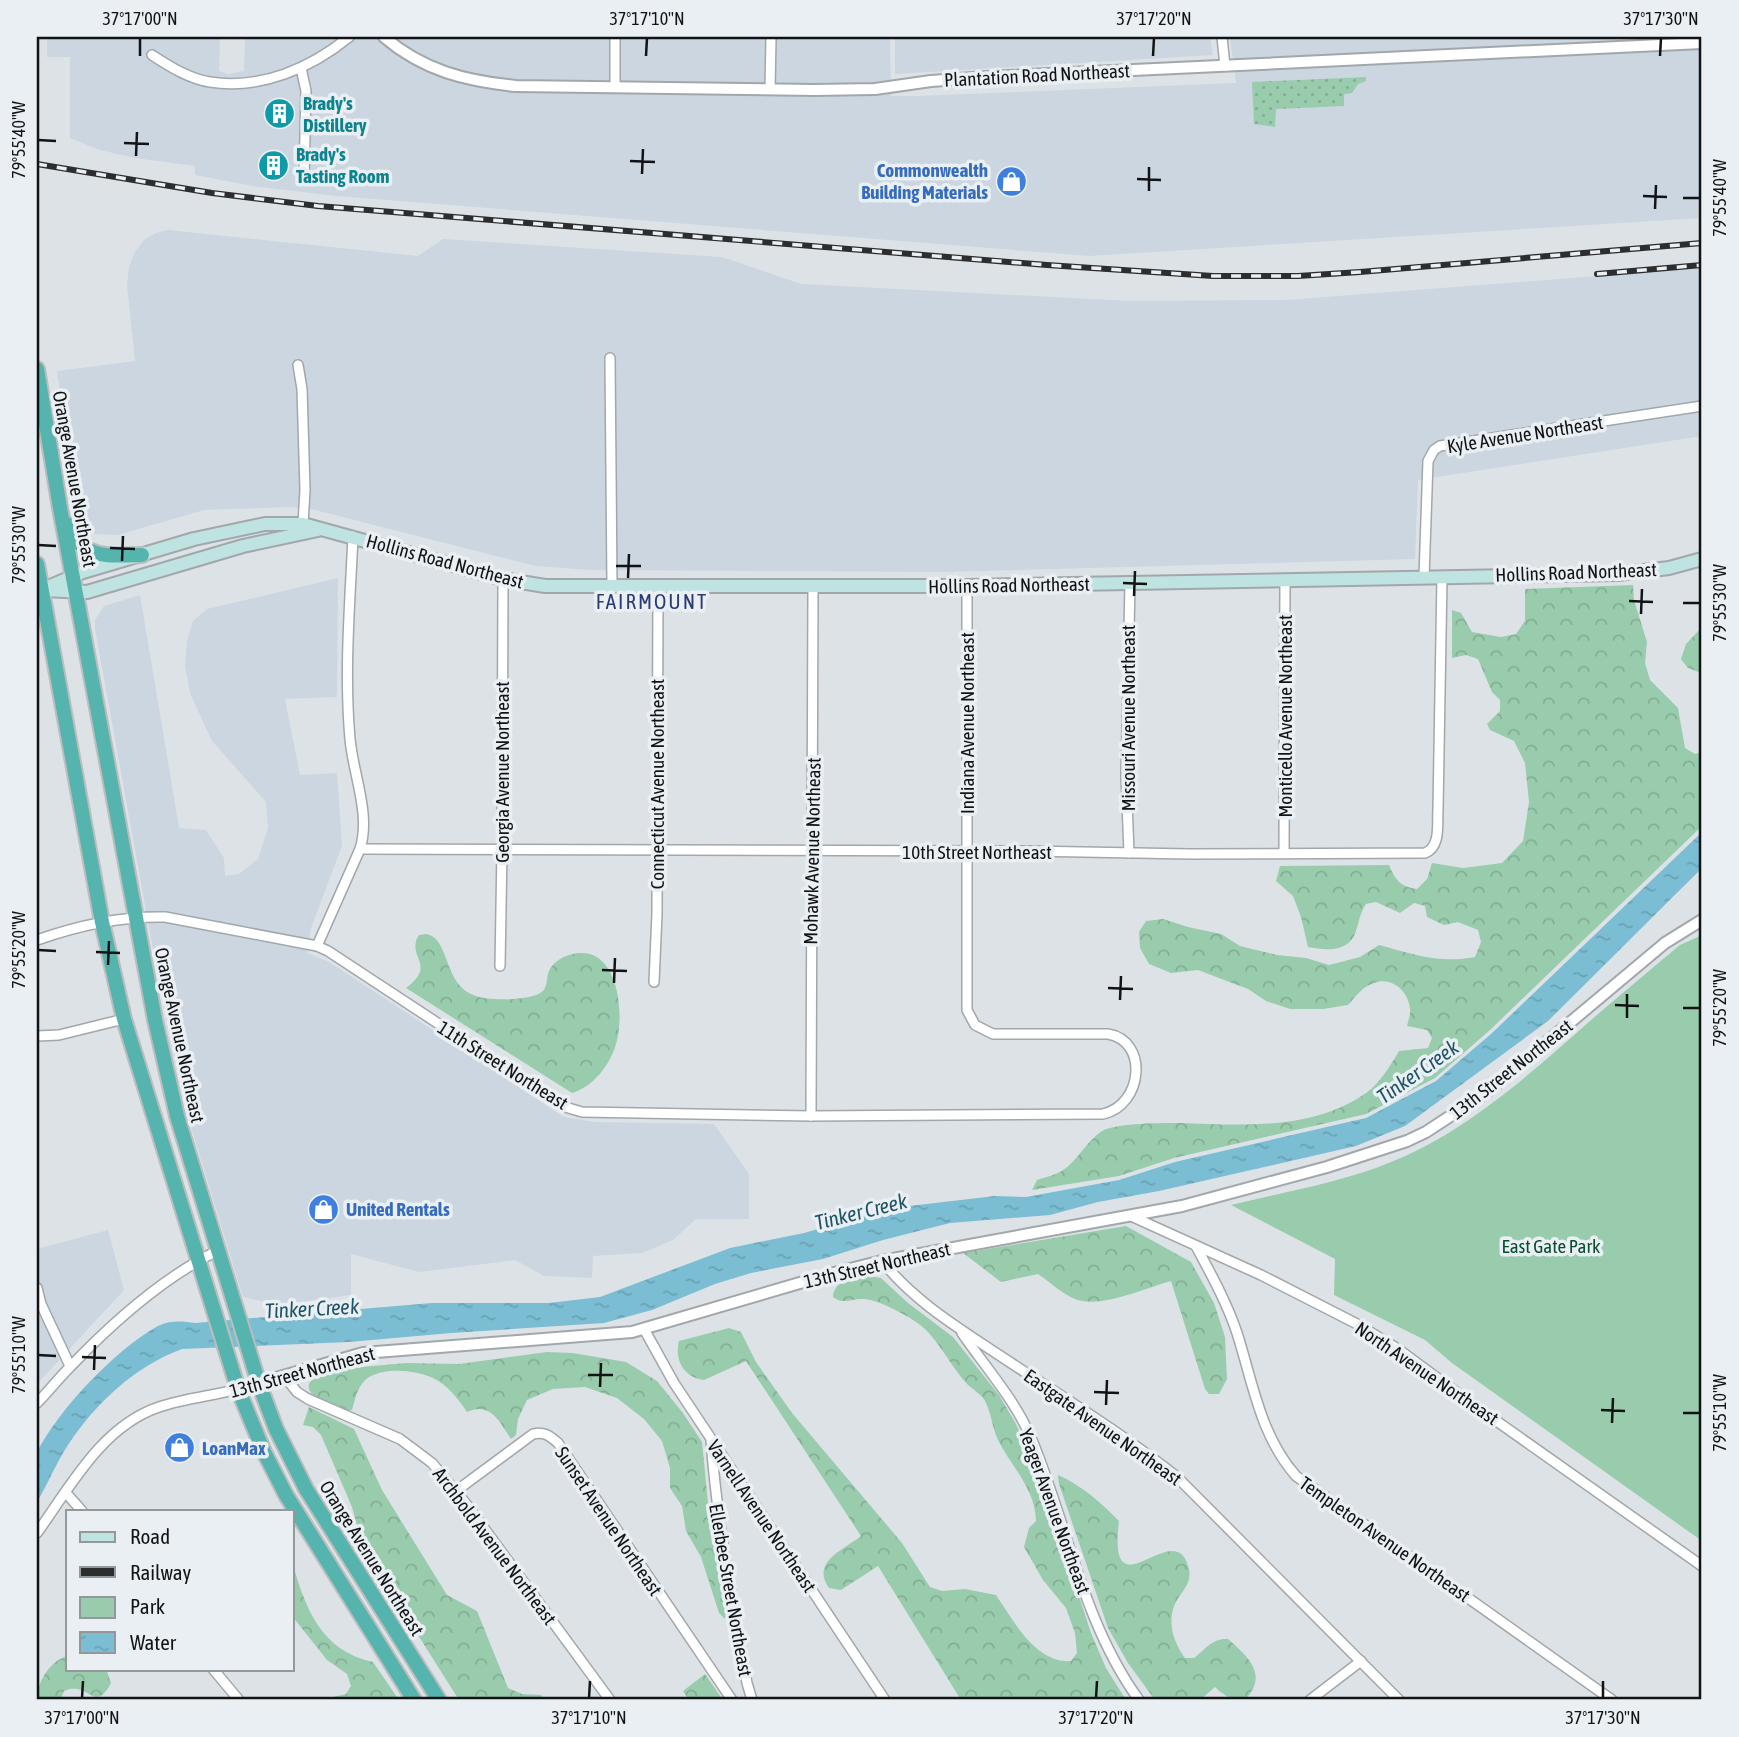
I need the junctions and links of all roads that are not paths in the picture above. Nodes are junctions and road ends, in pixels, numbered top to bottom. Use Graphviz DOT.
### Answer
graph roads {
  1 [pos="349,37"];
  2 [pos="384,37"];
  3 [pos="615,37"];
  4 [pos="771,37"];
  5 [pos="1222,37"];
  6 [pos="1702,43"];
  7 [pos="152,55"];
  8 [pos="1225,66"];
  9 [pos="302,68"];
  10 [pos="615,86"];
  11 [pos="770,89"];
  12 [pos="304,178"];
  13 [pos="610,358"];
  14 [pos="298,365"];
  15 [pos="37,369"];
  16 [pos="1702,406"];
  17 [pos="60,508"];
  18 [pos="303,524"];
  19 [pos="321,529"];
  20 [pos="353,536"];
  21 [pos="142,555"];
  22 [pos="1702,559"];
  23 [pos="37,564"];
  24 [pos="72,576"];
  25 [pos="1424,577"];
  26 [pos="1442,577"];
  27 [pos="503,579"];
  28 [pos="1285,580"];
  29 [pos="1130,583"];
  30 [pos="612,586"];
  31 [pos="658,586"];
  32 [pos="967,586"];
  33 [pos="813,587"];
  34 [pos="38,591"];
  35 [pos="75,592"];
  36 [pos="360,849"];
  37 [pos="502,849"];
  38 [pos="657,850"];
  39 [pos="813,851"];
  40 [pos="968,852"];
  41 [pos="1129,853"];
  42 [pos="1284,853"];
  43 [pos="135,917"];
  44 [pos="1702,920"];
  45 [pos="102,922"];
  46 [pos="37,940"];
  47 [pos="317,946"];
  48 [pos="500,966"];
  49 [pos="654,982"];
  50 [pos="124,1019"];
  51 [pos="37,1036"];
  52 [pos="1121,1107"];
  53 [pos="811,1116"];
  54 [pos="1131,1216"];
  55 [pos="1196,1245"];
  56 [pos="219,1251"];
  57 [pos="198,1260"];
  58 [pos="882,1261"];
  59 [pos="37,1288"];
  60 [pos="643,1329"];
  61 [pos="959,1329"];
  62 [pos="70,1366"];
  63 [pos="285,1377"];
  64 [pos="259,1384"];
  65 [pos="238,1389"];
  66 [pos="37,1403"];
  67 [pos="710,1438"];
  68 [pos="456,1491"];
  69 [pos="66,1493"];
  70 [pos="81,1510"];
  71 [pos="37,1533"];
  72 [pos="1702,1566"];
  73 [pos="1361,1661"];
  74 [pos="214,1670"];
  75 [pos="238,1699"];
  76 [pos="414,1700"];
  77 [pos="439,1700"];
  78 [pos="610,1700"];
  79 [pos="732,1700"];
  80 [pos="752,1700"];
  81 [pos="885,1700"];
  82 [pos="1139,1700"];
  83 [pos="1310,1700"];
  84 [pos="1399,1700"];
  85 [pos="1612,1700"];
  1 -- 9 [label="street"];
  2 -- 10 [label="street, Plantation Road Northeast"];
  3 -- 10 [label="street"];
  4 -- 11 [label="street"];
  5 -- 8 [label="street"];
  6 -- 8 [label="street, Plantation Road Northeast"];
  7 -- 9 [label="street"];
  8 -- 11 [label="street, Plantation Road Northeast"];
  9 -- 12 [label="street"];
  10 -- 11 [label="street, Plantation Road Northeast"];
  13 -- 30 [label="street"];
  14 -- 18 [label="street"];
  15 -- 17 [label="highway, Orange Avenue Northeast"];
  16 -- 25 [label="street, Kyle Avenue Northeast"];
  17 -- 21 [label="highway"];
  17 -- 24 [label="highway, Orange Avenue Northeast"];
  18 -- 19 [label="main road, Hollins Road Northeast"];
  18 -- 21 [label="main road, Hollins Road Northeast"];
  19 -- 20 [label="main road, Hollins Road Northeast"];
  19 -- 35 [label="main road, Hollins Road Northeast"];
  20 -- 27 [label="main road, Hollins Road Northeast"];
  20 -- 36 [label="street"];
  21 -- 24 [label="main road, Hollins Road Northeast"];
  22 -- 26 [label="main road, Hollins Road Northeast"];
  23 -- 34 [label="highway, Orange Avenue Northeast"];
  24 -- 34 [label="main road, Hollins Road Northeast"];
  24 -- 35 [label="highway, Orange Avenue Northeast"];
  25 -- 26 [label="main road, Hollins Road Northeast"];
  25 -- 28 [label="main road, Hollins Road Northeast"];
  26 -- 42 [label="street, 10th Street Northeast"];
  27 -- 30 [label="main road, Hollins Road Northeast"];
  27 -- 37 [label="street, Georgia Avenue Northeast"];
  28 -- 29 [label="main road, Hollins Road Northeast"];
  28 -- 42 [label="street, Monticello Avenue Northeast"];
  29 -- 32 [label="main road, Hollins Road Northeast"];
  29 -- 41 [label="street, Missouri Avenue Northeast"];
  30 -- 31 [label="main road, Hollins Road Northeast"];
  31 -- 33 [label="main road, Hollins Road Northeast"];
  31 -- 38 [label="street, Connecticut Avenue Northeast"];
  32 -- 33 [label="main road, Hollins Road Northeast"];
  32 -- 40 [label="street, Indiana Avenue Northeast"];
  33 -- 39 [label="street, Mohawk Avenue Northeast"];
  34 -- 35 [label="main road, Hollins Road Northeast"];
  34 -- 45 [label="highway, Orange Avenue Northeast"];
  35 -- 43 [label="highway, Orange Avenue Northeast"];
  36 -- 37 [label="street, 10th Street Northeast"];
  36 -- 47 [label="street"];
  37 -- 38 [label="street, 10th Street Northeast"];
  37 -- 48 [label="street, Georgia Avenue Northeast"];
  38 -- 39 [label="street, 10th Street Northeast"];
  38 -- 49 [label="street, Connecticut Avenue Northeast"];
  39 -- 40 [label="street, 10th Street Northeast"];
  39 -- 53 [label="street, Mohawk Avenue Northeast"];
  40 -- 41 [label="street, 10th Street Northeast"];
  40 -- 52 [label="street, Indiana Avenue Northeast"];
  41 -- 42 [label="street, 10th Street Northeast"];
  43 -- 45 [label="street, 11th Street Northeast"];
  43 -- 47 [label="street, 11th Street Northeast"];
  43 -- 56 [label="highway, Orange Avenue Northeast"];
  44 -- 54 [label="street, 13th Street Northeast"];
  45 -- 46 [label="street, 11th Street Northeast"];
  45 -- 50 [label="highway, Orange Avenue Northeast"];
  47 -- 53 [label="street, 11th Street Northeast"];
  50 -- 51 [label="street"];
  50 -- 57 [label="highway, Orange Avenue Northeast"];
  52 -- 53 [label="street, 11th Street Northeast"];
  54 -- 55 [label="street, North Avenue Northeast"];
  54 -- 58 [label="street, 13th Street Northeast"];
  55 -- 72 [label="street, North Avenue Northeast"];
  55 -- 85 [label="street, Templeton Avenue Northeast"];
  56 -- 57 [label="street"];
  56 -- 64 [label="highway, Orange Avenue Northeast"];
  57 -- 62 [label="street"];
  57 -- 65 [label="highway, Orange Avenue Northeast"];
  58 -- 60 [label="street, 13th Street Northeast"];
  58 -- 61 [label="street, Eastgate Avenue Northeast"];
  59 -- 62 [label="street"];
  60 -- 63 [label="street, 13th Street Northeast"];
  60 -- 67 [label="street, Varnell Avenue Northeast"];
  61 -- 73 [label="street, Eastgate Avenue Northeast"];
  61 -- 82 [label="street, Yeager Avenue Northeast"];
  62 -- 66 [label="street"];
  63 -- 64 [label="street, 13th Street Northeast"];
  63 -- 68 [label="street, Archbold Avenue Northeast"];
  64 -- 65 [label="street, 13th Street Northeast"];
  64 -- 77 [label="highway, Orange Avenue Northeast"];
  65 -- 69 [label="street, 13th Street Northeast"];
  65 -- 76 [label="highway, Orange Avenue Northeast"];
  67 -- 80 [label="street, Ellerbee Street Northeast"];
  67 -- 81 [label="street, Varnell Avenue Northeast"];
  68 -- 78 [label="street, Archbold Avenue Northeast"];
  68 -- 79 [label="street, Sunset Avenue Northeast"];
  69 -- 70 [label="street"];
  69 -- 71 [label="street, 13th Street Northeast"];
  73 -- 83 [label="street"];
  73 -- 84 [label="street, Eastgate Avenue Northeast"];
  74 -- 75 [label="street"];
}
